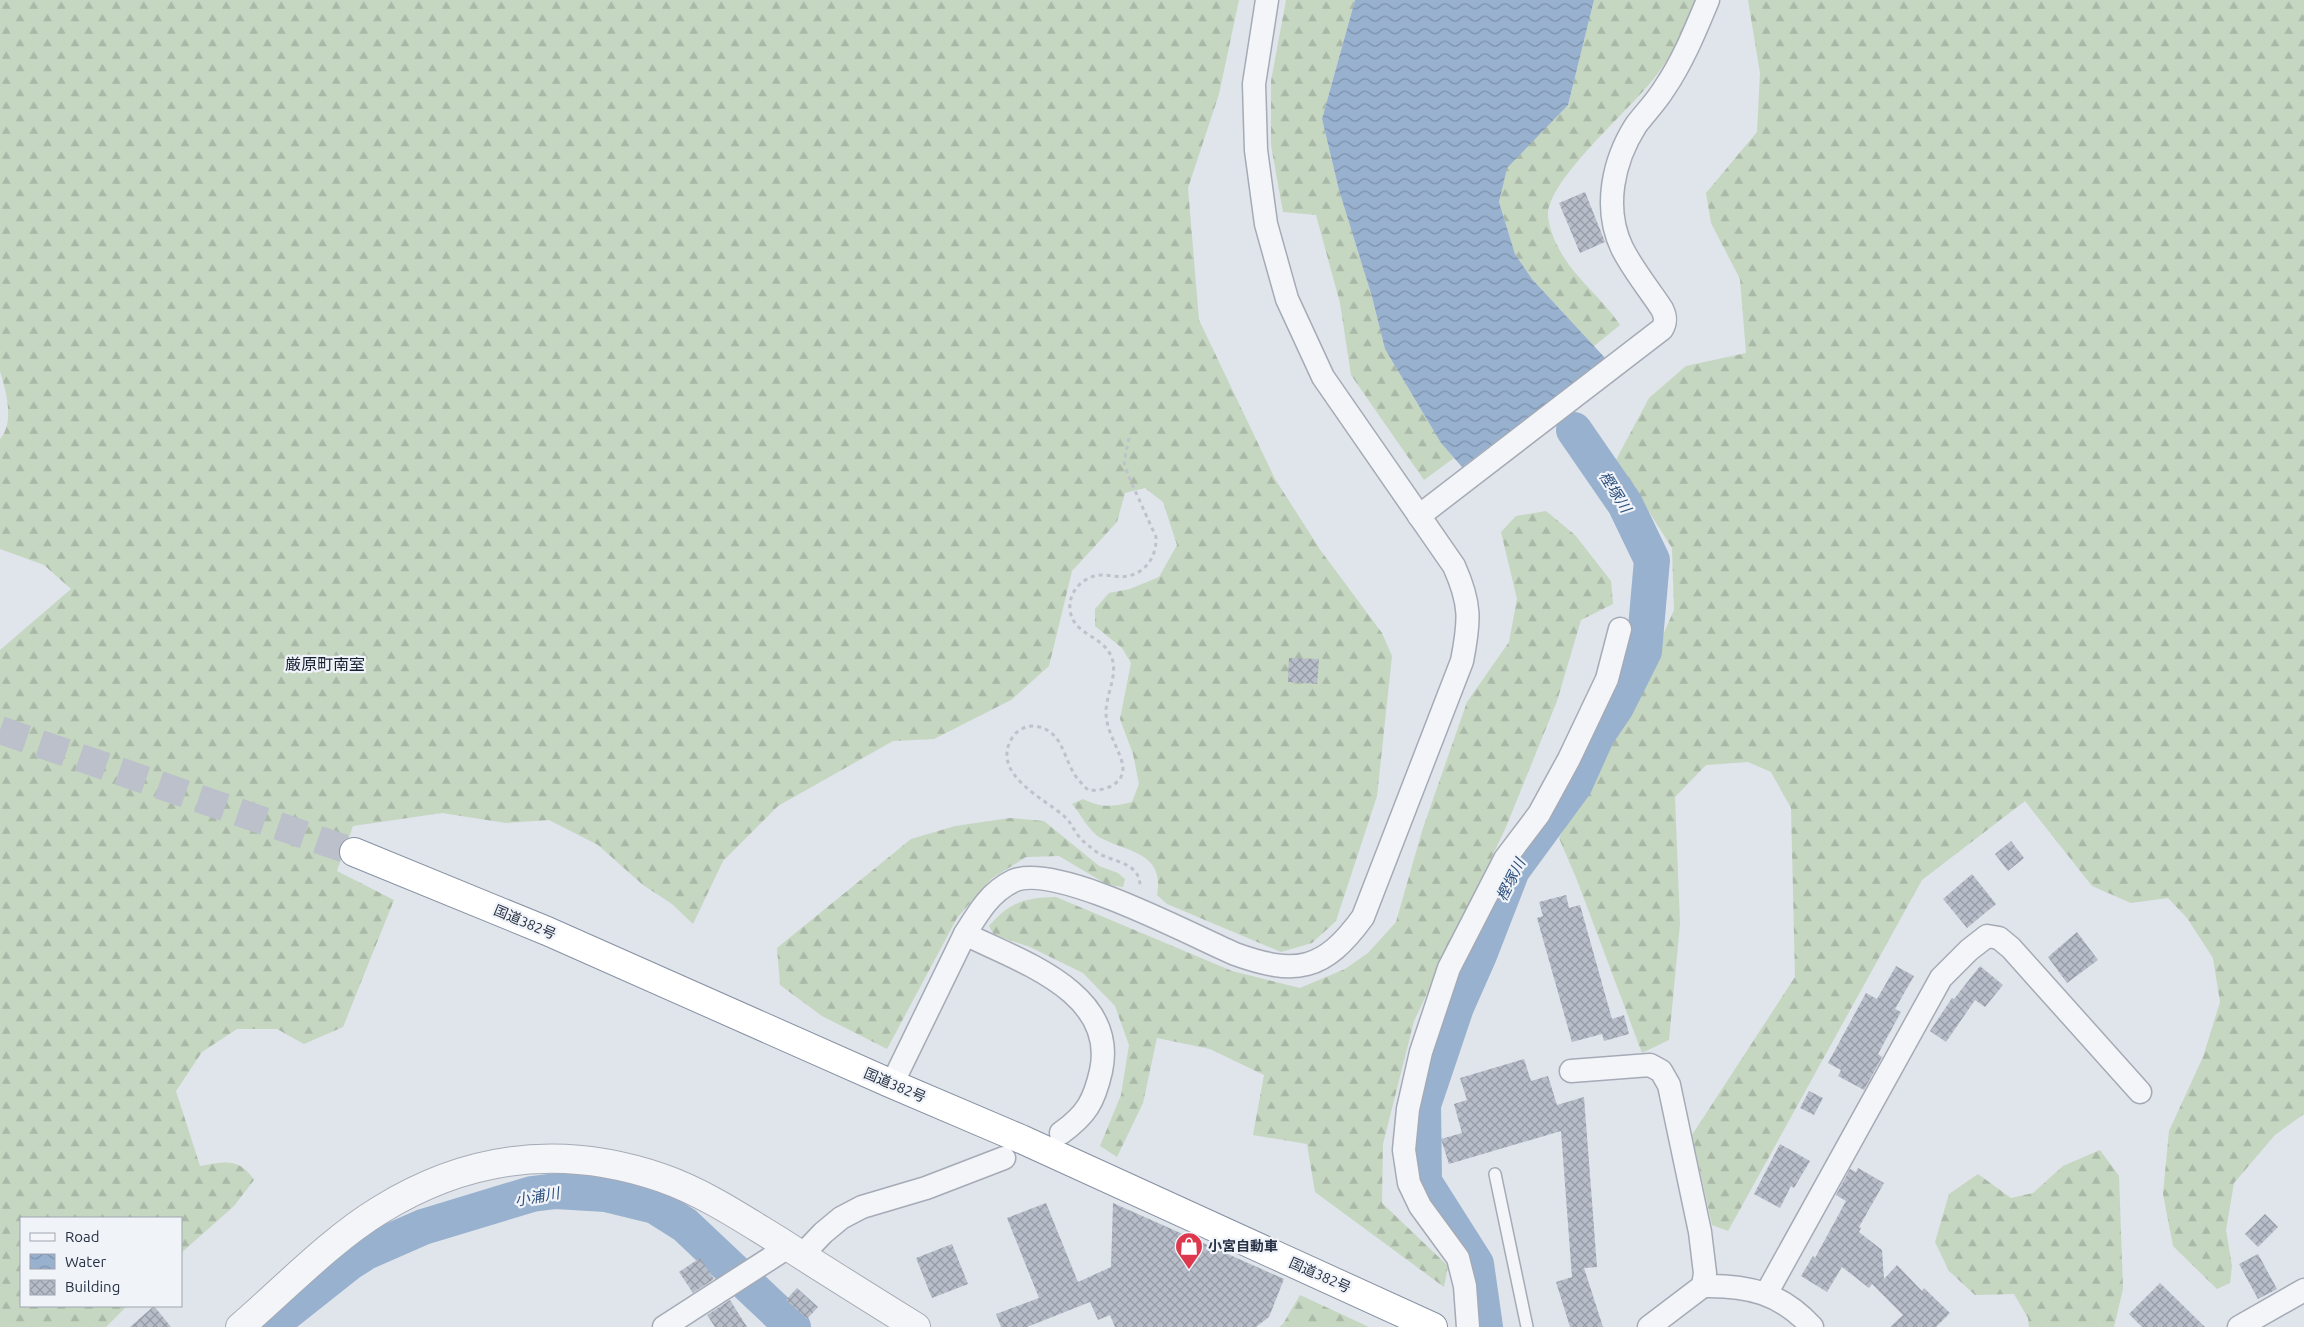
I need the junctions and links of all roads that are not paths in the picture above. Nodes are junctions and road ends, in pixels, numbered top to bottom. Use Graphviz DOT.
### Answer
graph roads {
  1 [pos="1267,0"];
  2 [pos="1708,0"];
  3 [pos="1419,516"];
  4 [pos="1620,629"];
  5 [pos="354,852"];
  6 [pos="965,934"];
  7 [pos="1571,1071"];
  8 [pos="892,1084"];
  9 [pos="2140,1092"];
  10 [pos="1061,1134"];
  11 [pos="1004,1158"];
  12 [pos="1494,1174"];
  13 [pos="795,1251"];
  14 [pos="1703,1286"];
  15 [pos="2304,1290"];
  16 [pos="1766,1294"];
  17 [pos="240,1327"];
  18 [pos="664,1327"];
  19 [pos="916,1327"];
  20 [pos="1433,1327"];
  21 [pos="1468,1327"];
  22 [pos="1527,1327"];
  23 [pos="1649,1327"];
  24 [pos="1812,1327"];
  25 [pos="2239,1327"];
  1 -- 3 [label="street"];
  2 -- 3 [label="street"];
  3 -- 6 [label="street"];
  4 -- 21 [label="street"];
  5 -- 8 [label="highway, 国道382号"];
  6 -- 8 [label="street"];
  6 -- 10 [label="street"];
  7 -- 14 [label="street"];
  8 -- 20 [label="highway, 国道382号"];
  9 -- 16 [label="street"];
  11 -- 13 [label="street"];
  12 -- 22 [label="lane"];
  13 -- 17 [label="street"];
  13 -- 18 [label="street"];
  13 -- 19 [label="street"];
  14 -- 16 [label="street"];
  14 -- 23 [label="street"];
  15 -- 25 [label="street"];
  16 -- 24 [label="street"];
}
